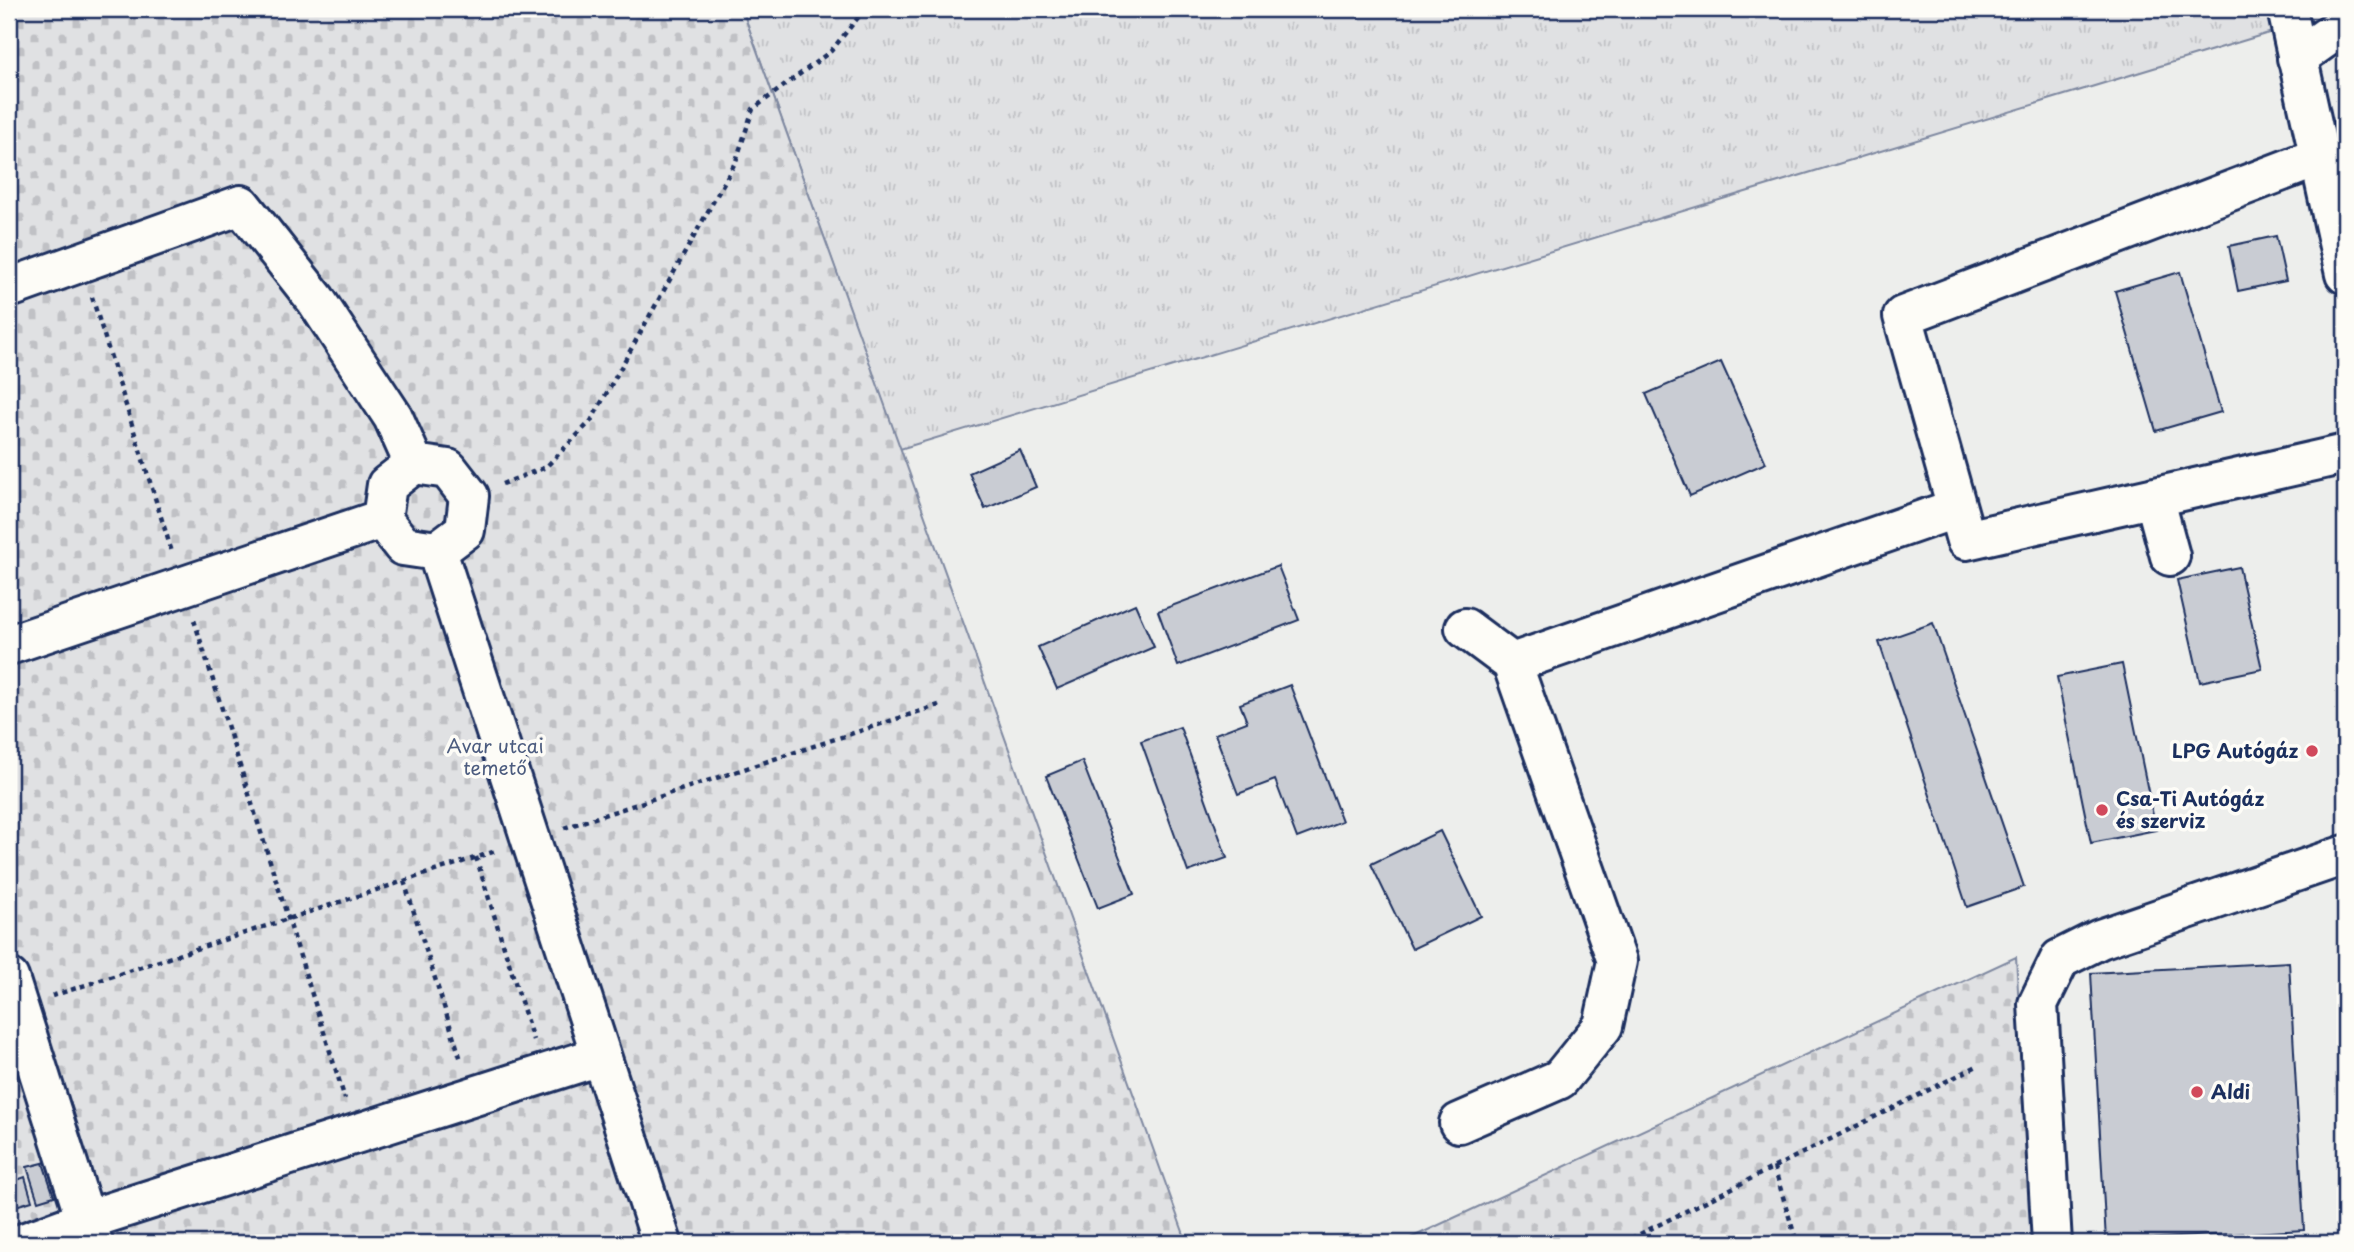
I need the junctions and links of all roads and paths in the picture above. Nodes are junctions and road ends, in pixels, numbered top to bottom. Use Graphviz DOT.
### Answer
graph roads {
  1 [pos="865,9"];
  2 [pos="2287,9"];
  3 [pos="2345,24"];
  4 [pos="2345,48"];
  5 [pos="2299,67"];
  6 [pos="2319,157"];
  7 [pos="81,264"];
  8 [pos="2345,274"];
  9 [pos="9,288"];
  10 [pos="2345,454"];
  11 [pos="414,464"];
  12 [pos="469,496"];
  13 [pos="2154,497"];
  14 [pos="1957,508"];
  15 [pos="382,519"];
  16 [pos="437,551"];
  17 [pos="2170,556"];
  18 [pos="183,586"];
  19 [pos="1465,628"];
  20 [pos="9,645"];
  21 [pos="1512,663"];
  22 [pos="939,705"];
  23 [pos="530,839"];
  24 [pos="2345,855"];
  25 [pos="476,857"];
  26 [pos="404,881"];
  27 [pos="288,919"];
  28 [pos="13,992"];
  29 [pos="600,1056"];
  30 [pos="1977,1066"];
  31 [pos="544,1074"];
  32 [pos="472,1097"];
  33 [pos="1459,1122"];
  34 [pos="356,1134"];
  35 [pos="1774,1167"];
  36 [pos="89,1231"];
  37 [pos="23,1243"];
  38 [pos="662,1243"];
  39 [pos="1622,1243"];
  40 [pos="1797,1243"];
  41 [pos="2052,1243"];
  1 -- 12 [label="path"];
  2 -- 5 [label="main road"];
  3 -- 5 [label="main road"];
  4 -- 5 [label="main road"];
  5 -- 6 [label="main road"];
  6 -- 8 [label="main road"];
  6 -- 14 [label="main road"];
  7 -- 9 [label="main road"];
  7 -- 11 [label="main road"];
  7 -- 18 [label="path"];
  10 -- 13 [label="main road"];
  11 -- 12 [label="main road"];
  11 -- 15 [label="main road"];
  12 -- 16 [label="main road"];
  13 -- 14 [label="main road"];
  13 -- 17 [label="main road"];
  14 -- 21 [label="main road"];
  15 -- 16 [label="main road"];
  15 -- 18 [label="main road"];
  16 -- 23 [label="main road"];
  18 -- 20 [label="main road"];
  18 -- 27 [label="path"];
  19 -- 21 [label="main road"];
  21 -- 33 [label="main road"];
  22 -- 23 [label="path"];
  23 -- 25 [label="path"];
  23 -- 29 [label="main road"];
  24 -- 41 [label="main road"];
  25 -- 26 [label="path"];
  25 -- 31 [label="path"];
  26 -- 27 [label="path"];
  26 -- 32 [label="path"];
  27 -- 28 [label="path"];
  27 -- 34 [label="path"];
  28 -- 36 [label="main road"];
  29 -- 31 [label="main road"];
  29 -- 38 [label="main road"];
  30 -- 35 [label="path"];
  31 -- 32 [label="main road"];
  32 -- 34 [label="main road"];
  34 -- 36 [label="main road"];
  35 -- 39 [label="path"];
  35 -- 40 [label="path"];
  36 -- 37 [label="main road"];
}
